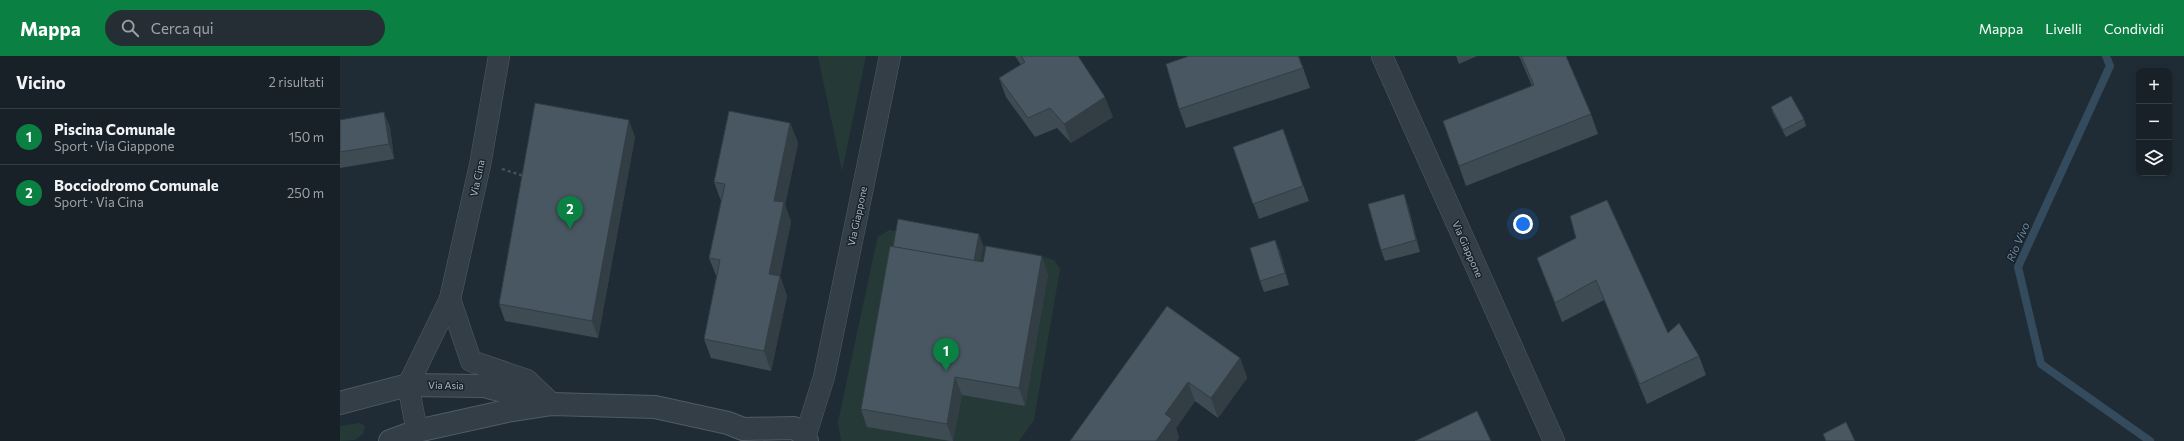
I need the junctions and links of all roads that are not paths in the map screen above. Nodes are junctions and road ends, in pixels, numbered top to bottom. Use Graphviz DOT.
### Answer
graph roads {
  1 [pos="499,56"];
  2 [pos="890,56"];
  3 [pos="1382,56"];
  4 [pos="450,299"];
  5 [pos="408,385"];
  6 [pos="340,403"];
  7 [pos="552,404"];
  8 [pos="417,431"];
  9 [pos="796,433"];
  10 [pos="748,435"];
  11 [pos="390,441"];
  12 [pos="767,441"];
  13 [pos="1554,441"];
  1 -- 4 [label="street, Via Cina"];
  2 -- 9 [label="street, Via Giappone"];
  3 -- 13 [label="street, Via Giappone"];
  4 -- 5 [label="street, Via Cina"];
  4 -- 7 [label="street"];
  5 -- 6 [label="street, Via Asia"];
  5 -- 7 [label="street, Via Asia"];
  5 -- 8 [label="street"];
  7 -- 8 [label="street, Via Asia"];
  7 -- 10 [label="street, Via Asia"];
  8 -- 11 [label="street, Via Asia"];
  9 -- 10 [label="street, Via Asia"];
  9 -- 12 [label="street"];
}
